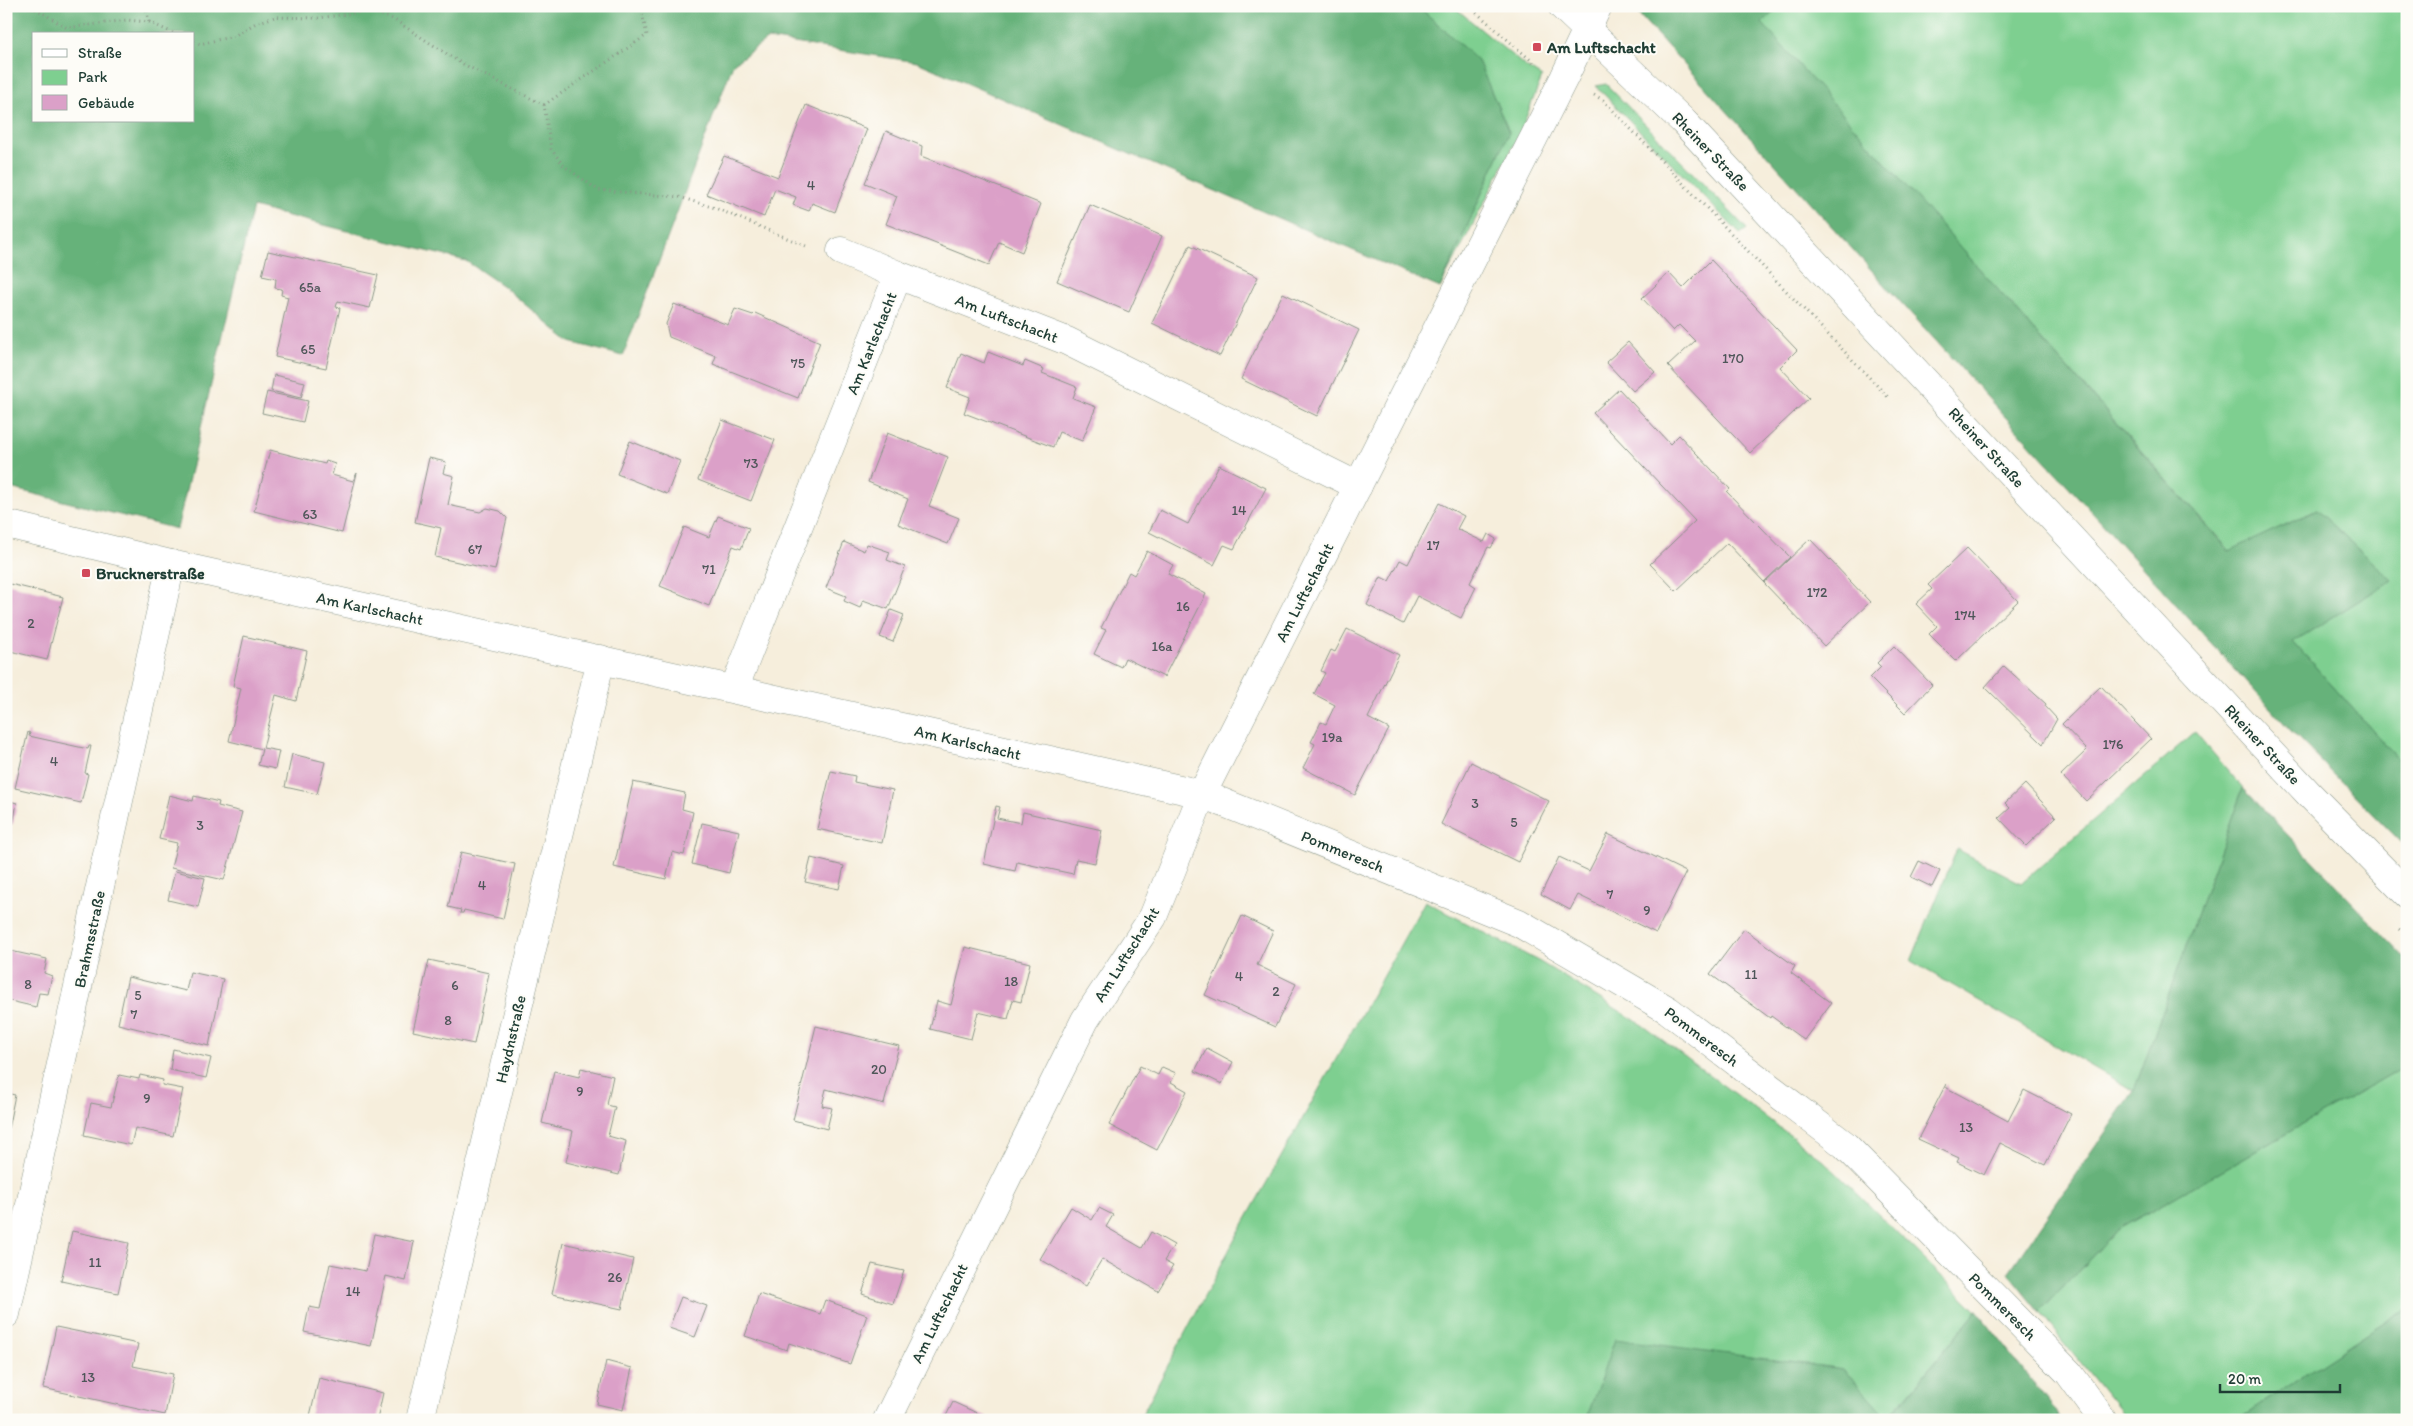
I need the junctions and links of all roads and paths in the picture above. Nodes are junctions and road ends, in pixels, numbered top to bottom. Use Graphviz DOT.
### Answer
graph roads {
  1 [pos="31,6"];
  2 [pos="146,6"];
  3 [pos="372,6"];
  4 [pos="1469,6"];
  5 [pos="1562,6"];
  6 [pos="370,11"];
  7 [pos="642,13"];
  8 [pos="1593,18"];
  9 [pos="149,22"];
  10 [pos="171,32"];
  11 [pos="195,42"];
  12 [pos="1564,78"];
  13 [pos="544,105"];
  14 [pos="841,250"];
  15 [pos="898,276"];
  16 [pos="1358,486"];
  17 [pos="6,524"];
  18 [pos="171,564"];
  19 [pos="601,659"];
  20 [pos="734,689"];
  21 [pos="1202,794"];
  22 [pos="2407,894"];
  23 [pos="6,1314"];
  24 [pos="420,1420"];
  25 [pos="887,1420"];
  26 [pos="2103,1420"];
  1 -- 9 [label="path"];
  2 -- 9 [label="path"];
  3 -- 6 [label="path"];
  4 -- 12 [label="path"];
  5 -- 8 [label="street, Rheiner Straße"];
  6 -- 11 [label="path"];
  6 -- 13 [label="path"];
  7 -- 13 [label="path"];
  8 -- 12 [label="street, Am Luftschacht"];
  8 -- 22 [label="street, Rheiner Straße"];
  9 -- 10 [label="path"];
  12 -- 16 [label="street, Am Luftschacht"];
  13 -- 14 [label="path"];
  14 -- 15 [label="street, Am Luftschacht"];
  15 -- 16 [label="street, Am Luftschacht"];
  15 -- 20 [label="street, Am Karlschacht"];
  16 -- 21 [label="street, Am Luftschacht"];
  17 -- 18 [label="street, Am Karlschacht"];
  18 -- 19 [label="street, Am Karlschacht"];
  18 -- 23 [label="street, Brahmsstraße"];
  19 -- 20 [label="street, Am Karlschacht"];
  19 -- 24 [label="street, Haydnstraße"];
  20 -- 21 [label="street, Am Karlschacht"];
  21 -- 25 [label="street, Am Luftschacht"];
  21 -- 26 [label="street, Pommeresch"];
}
